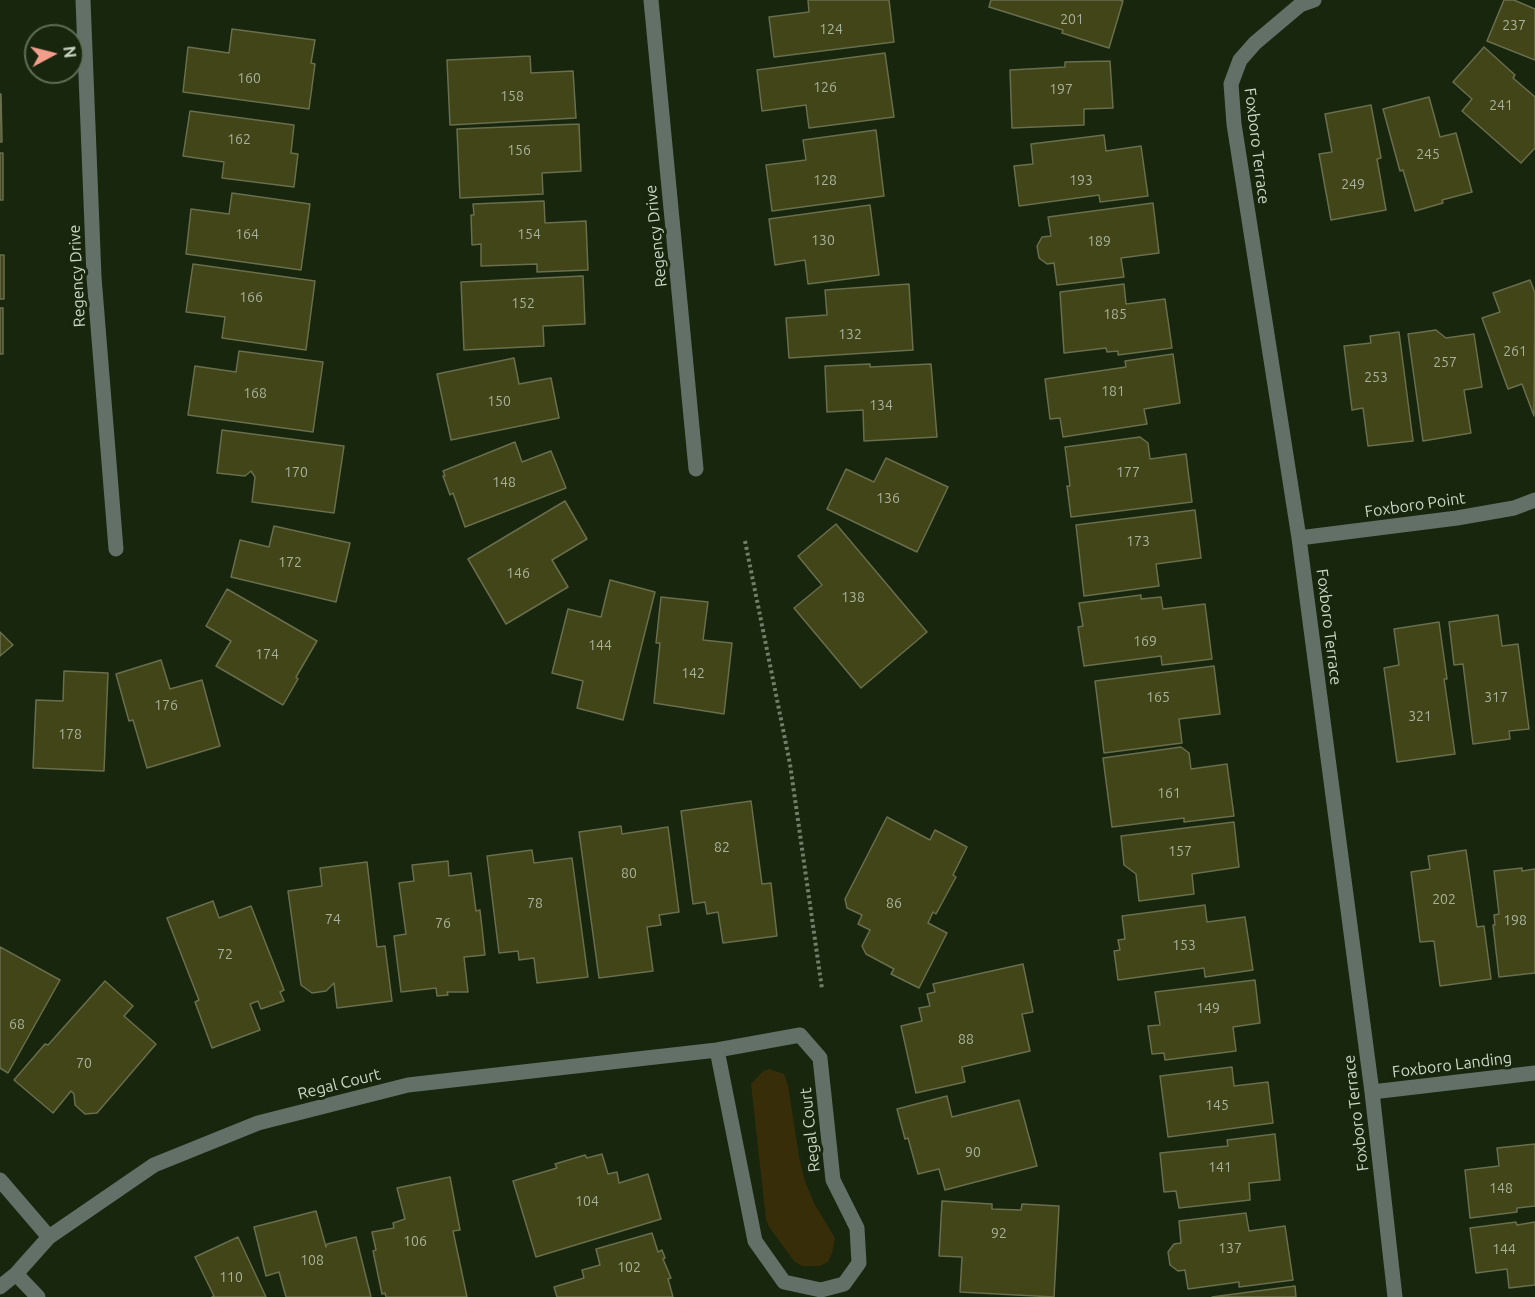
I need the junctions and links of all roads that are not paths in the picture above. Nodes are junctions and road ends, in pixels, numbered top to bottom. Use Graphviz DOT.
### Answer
graph roads {
  1 [pos="83,0"];
  2 [pos="651,0"];
  3 [pos="1314,0"];
  4 [pos="696,469"];
  5 [pos="1535,500"];
  6 [pos="1299,538"];
  7 [pos="116,549"];
  8 [pos="717,1050"];
  9 [pos="1535,1073"];
  10 [pos="1372,1092"];
  11 [pos="0,1180"];
  12 [pos="49,1237"];
  13 [pos="16,1274"];
  14 [pos="0,1287"];
  15 [pos="38,1297"];
  16 [pos="1395,1297"];
  1 -- 7 [label="street, Regency Drive"];
  2 -- 4 [label="street, Regency Drive"];
  3 -- 6 [label="street, Foxboro Terrace"];
  5 -- 6 [label="street, Foxboro Point"];
  6 -- 10 [label="street, Foxboro Terrace"];
  8 -- 8 [label="street, Regal Court"];
  8 -- 12 [label="street, Regal Court"];
  9 -- 10 [label="street, Foxboro Landing"];
  10 -- 16 [label="street, Foxboro Terrace"];
  11 -- 12 [label="street"];
  12 -- 13 [label="street, Regal Court"];
  13 -- 14 [label="street, Regal Court"];
  13 -- 15 [label="street"];
}
